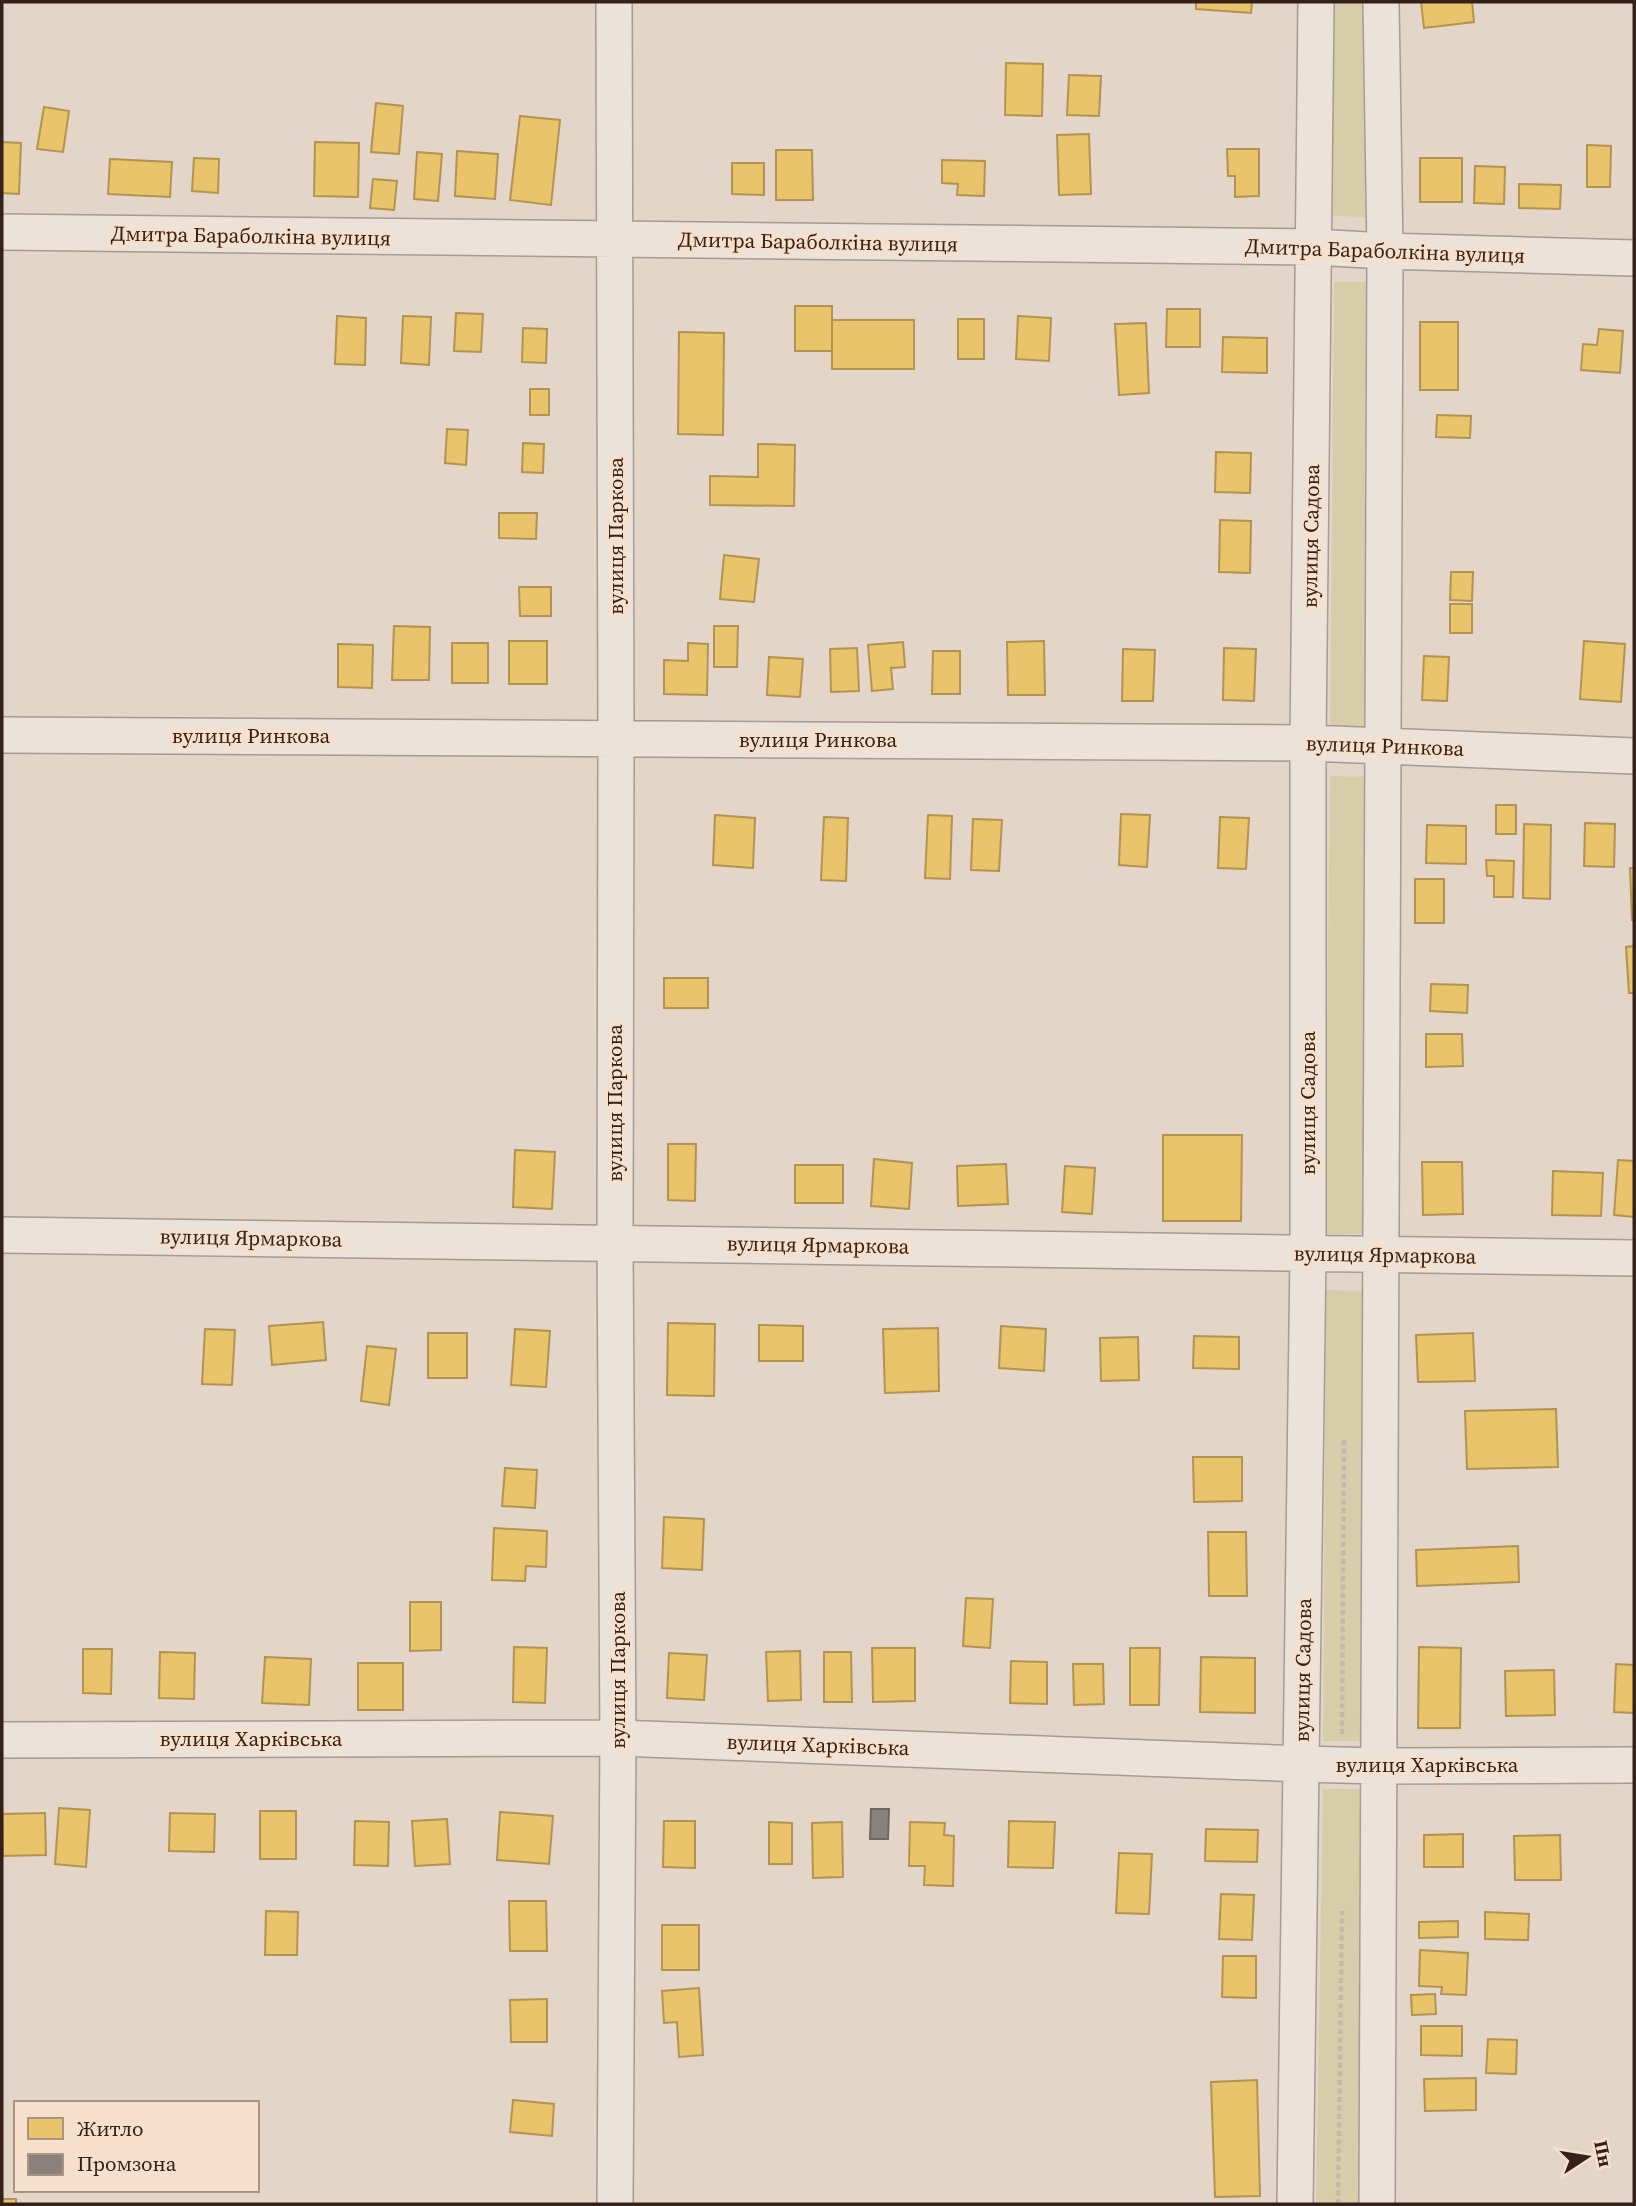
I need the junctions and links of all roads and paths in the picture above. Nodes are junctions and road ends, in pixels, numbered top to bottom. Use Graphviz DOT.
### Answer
graph roads {
  1 [pos="614,2"];
  2 [pos="1315,2"];
  3 [pos="1381,2"];
  4 [pos="2,232"];
  5 [pos="615,241"];
  6 [pos="1314,247"];
  7 [pos="1385,251"];
  8 [pos="1634,258"];
  9 [pos="2,735"];
  10 [pos="616,739"];
  11 [pos="1308,743"];
  12 [pos="1383,745"];
  13 [pos="1634,756"];
  14 [pos="2,1235"];
  15 [pos="615,1242"];
  16 [pos="1308,1254"];
  17 [pos="1381,1255"];
  18 [pos="1634,1258"];
  19 [pos="1344,1427"];
  20 [pos="618,1738"];
  21 [pos="2,1740"];
  22 [pos="1302,1764"];
  23 [pos="1344,1765"];
  24 [pos="1634,1765"];
  25 [pos="1380,1766"];
  26 [pos="1342,1900"];
  27 [pos="615,2204"];
  28 [pos="1295,2204"];
  29 [pos="1338,2204"];
  30 [pos="1377,2204"];
  1 -- 5 [label="street, вулиця Паркова"];
  2 -- 6 [label="street, вулиця Садова"];
  3 -- 7 [label="street"];
  4 -- 5 [label="street, Дмитра Бараболкіна вулиця"];
  5 -- 6 [label="street, Дмитра Бараболкіна вулиця"];
  5 -- 10 [label="street, вулиця Паркова"];
  6 -- 7 [label="street, Дмитра Бараболкіна вулиця"];
  6 -- 11 [label="street, вулиця Садова"];
  7 -- 8 [label="street, Дмитра Бараболкіна вулиця"];
  7 -- 12 [label="street"];
  9 -- 10 [label="street, вулиця Ринкова"];
  10 -- 11 [label="street, вулиця Ринкова"];
  10 -- 15 [label="street, вулиця Паркова"];
  11 -- 12 [label="street, вулиця Ринкова"];
  11 -- 16 [label="street, вулиця Садова"];
  12 -- 13 [label="street, вулиця Ринкова"];
  12 -- 17 [label="street"];
  14 -- 15 [label="street, вулиця Ярмаркова"];
  15 -- 16 [label="street, вулиця Ярмаркова"];
  15 -- 20 [label="street, вулиця Паркова"];
  16 -- 17 [label="street, вулиця Ярмаркова"];
  16 -- 22 [label="street, вулиця Садова"];
  17 -- 18 [label="street, вулиця Ярмаркова"];
  17 -- 25 [label="street"];
  19 -- 23 [label="path"];
  20 -- 21 [label="street, вулиця Харківська"];
  20 -- 22 [label="street, вулиця Харківська"];
  20 -- 27 [label="street, вулиця Паркова"];
  22 -- 23 [label="street, вулиця Харківська"];
  22 -- 28 [label="street, вулиця Садова"];
  23 -- 25 [label="street, вулиця Харківська"];
  24 -- 25 [label="street, вулиця Харківська"];
  25 -- 30 [label="street"];
  26 -- 29 [label="path"];
}
